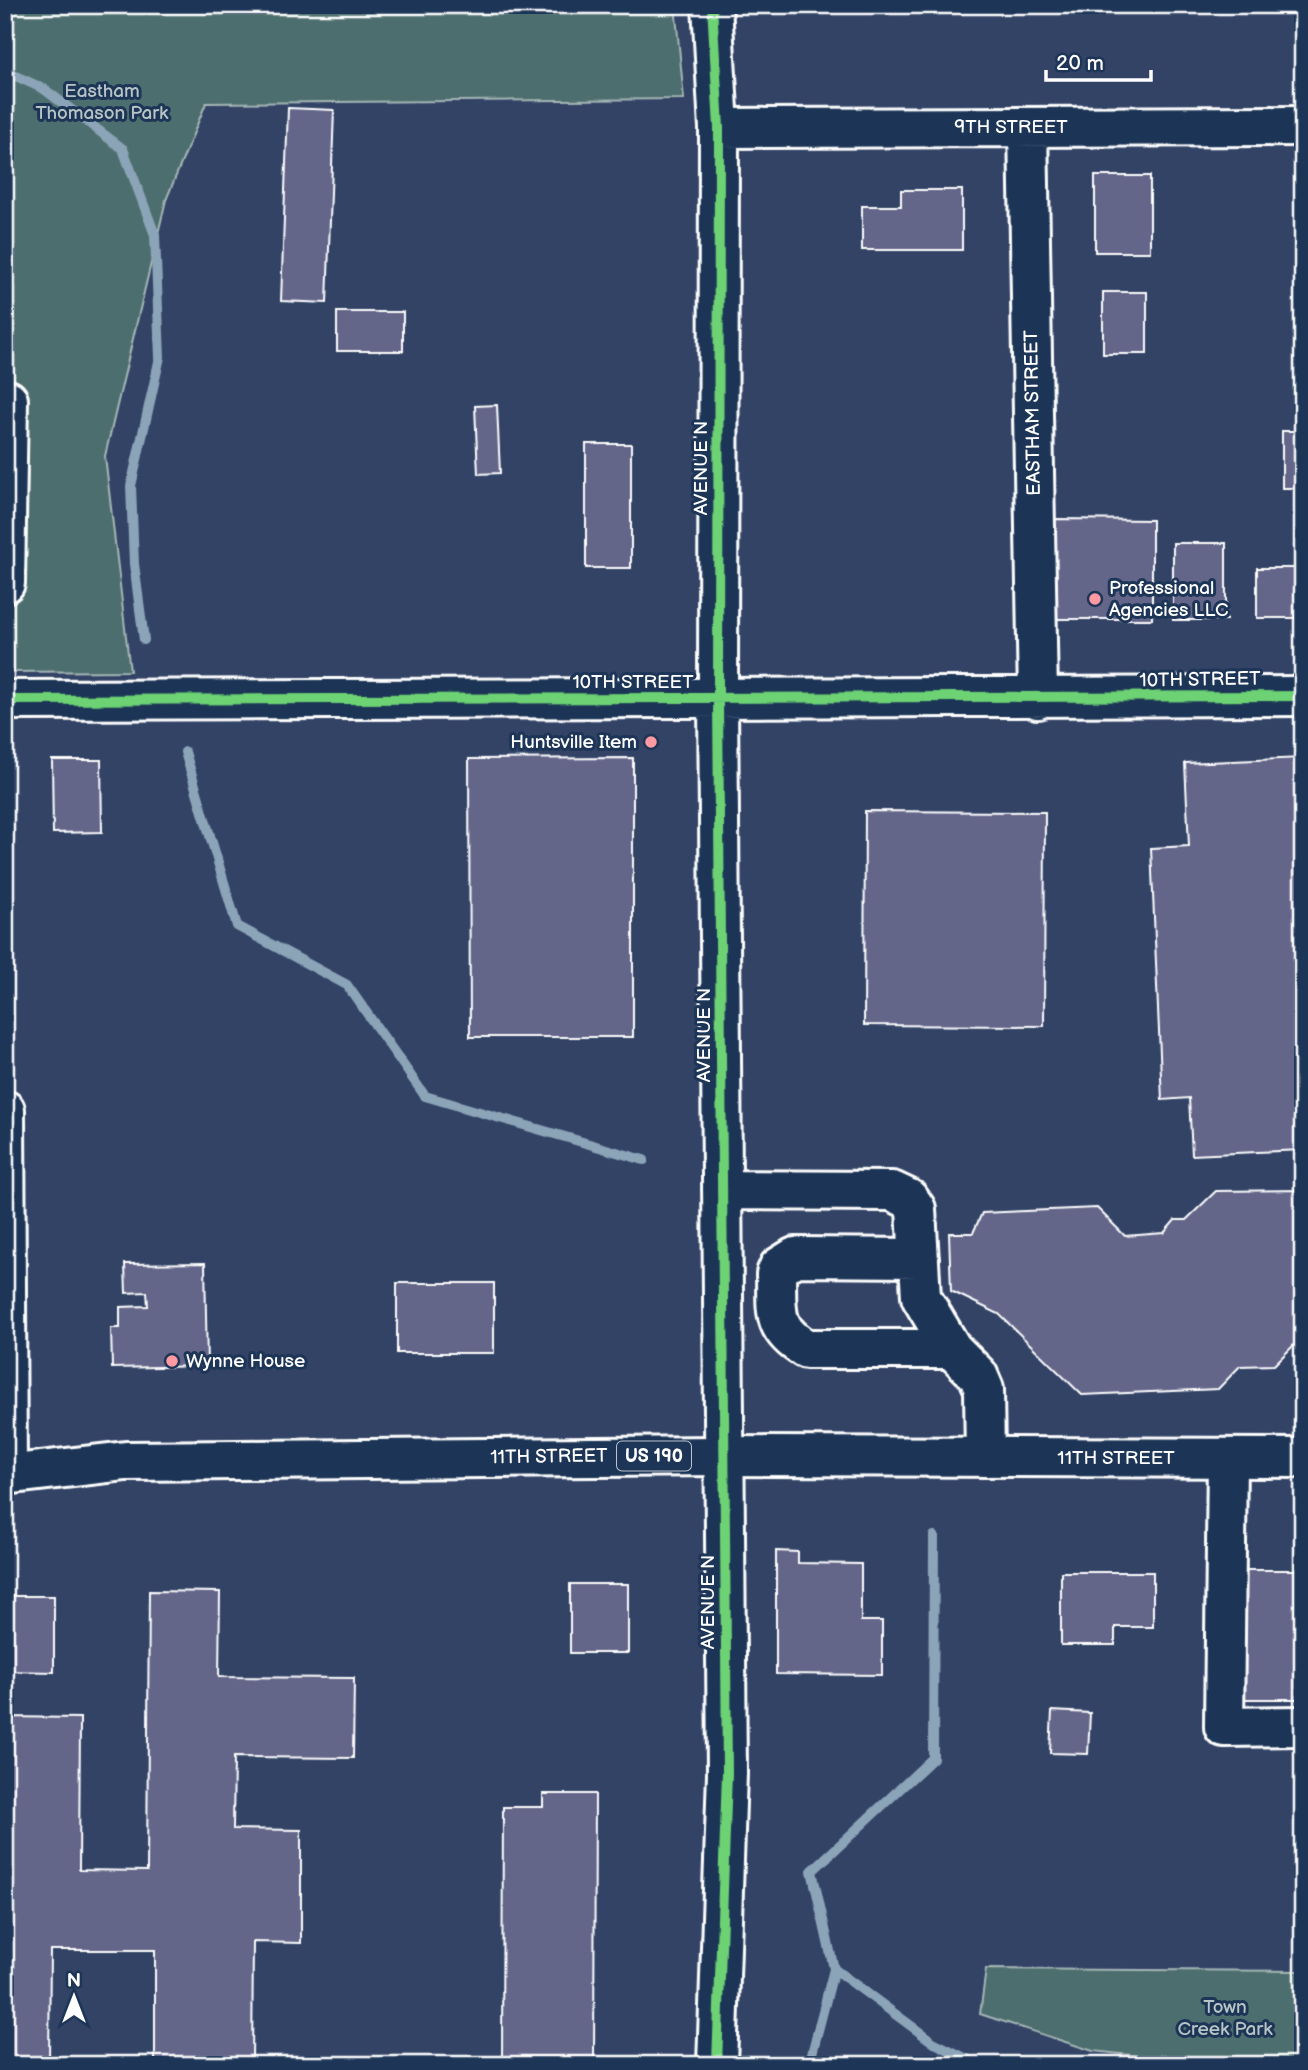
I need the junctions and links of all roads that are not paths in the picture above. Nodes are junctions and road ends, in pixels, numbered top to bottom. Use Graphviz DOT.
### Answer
graph roads {
  1 [pos="712,5"];
  2 [pos="1303,125"];
  3 [pos="1028,127"];
  4 [pos="719,128"];
  5 [pos="8,400"];
  6 [pos="5,583"];
  7 [pos="1303,696"];
  8 [pos="1038,699"];
  9 [pos="5,700"];
  10 [pos="718,700"];
  11 [pos="5,1110"];
  12 [pos="722,1190"];
  13 [pos="919,1258"];
  14 [pos="952,1349"];
  15 [pos="724,1456"];
  16 [pos="985,1457"];
  17 [pos="1227,1458"];
  18 [pos="1303,1458"];
  19 [pos="6,1475"];
  20 [pos="1303,1726"];
  21 [pos="717,2065"];
  1 -- 4 [label="street, AVENUE N"];
  2 -- 3 [label="street, 9TH STREET"];
  3 -- 4 [label="street, 9TH STREET"];
  3 -- 8 [label="street, EASTHAM STREET"];
  4 -- 10 [label="street, AVENUE N"];
  5 -- 6 [label="street"];
  7 -- 8 [label="street, 10TH STREET"];
  8 -- 10 [label="street, 10TH STREET"];
  9 -- 10 [label="street, 10TH STREET"];
  10 -- 12 [label="street, AVENUE N"];
  11 -- 19 [label="street"];
  12 -- 13 [label="street"];
  12 -- 15 [label="street, AVENUE N"];
  13 -- 14 [label="street"];
  13 -- 14 [label="street"];
  14 -- 16 [label="street"];
  15 -- 16 [label="street, 11TH STREET / US 190"];
  15 -- 19 [label="street, 11TH STREET / US 190"];
  15 -- 21 [label="street, AVENUE N"];
  16 -- 17 [label="street, 11TH STREET / US 190"];
  17 -- 18 [label="street, 11TH STREET / US 190"];
  17 -- 20 [label="street"];
}
